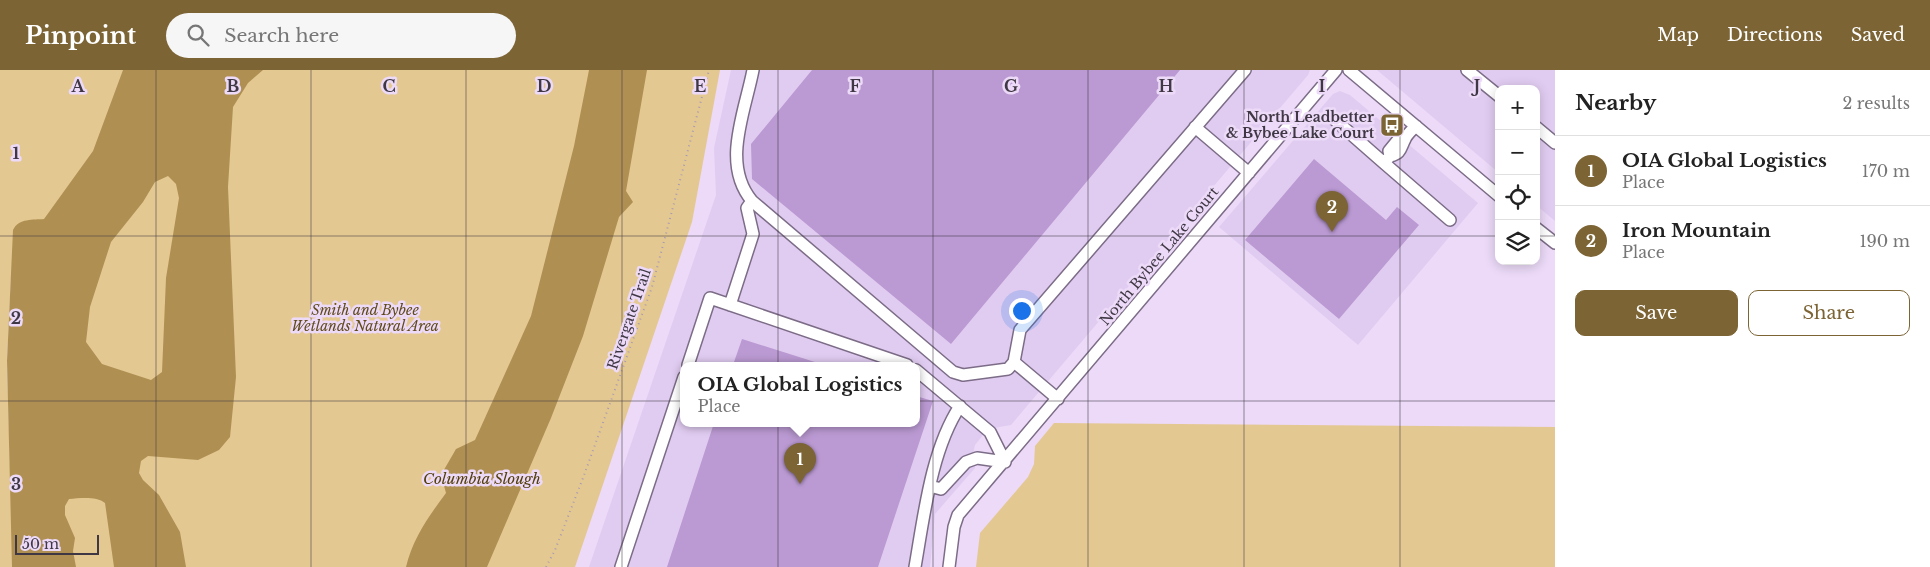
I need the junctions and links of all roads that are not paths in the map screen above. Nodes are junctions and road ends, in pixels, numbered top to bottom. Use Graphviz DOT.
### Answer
graph roads {
  1 [pos="753,70"];
  2 [pos="1245,70"];
  3 [pos="1336,70"];
  4 [pos="1349,70"];
  5 [pos="1468,70"];
  6 [pos="1495,93"];
  7 [pos="1335,120"];
  8 [pos="1416,126"];
  9 [pos="1195,128"];
  10 [pos="1540,130"];
  11 [pos="1555,143"];
  12 [pos="1387,160"];
  13 [pos="1249,173"];
  14 [pos="1495,193"];
  15 [pos="752,202"];
  16 [pos="1450,220"];
  17 [pos="1540,230"];
  18 [pos="1553,237"];
  19 [pos="730,305"];
  20 [pos="689,362"];
  21 [pos="898,362"];
  22 [pos="1014,362"];
  23 [pos="920,373"];
  24 [pos="680,389"];
  25 [pos="1058,399"];
  26 [pos="960,406"];
  27 [pos="1005,462"];
  28 [pos="930,486"];
  29 [pos="621,567"];
  30 [pos="915,567"];
  31 [pos="950,567"];
  1 -- 15 [label="street"];
  2 -- 9 [label="street"];
  3 -- 13 [label="street, North Bybee Lake Court"];
  4 -- 8 [label="street"];
  5 -- 6 [label="street"];
  7 -- 12 [label="street"];
  8 -- 12 [label="street"];
  8 -- 14 [label="street"];
  9 -- 13 [label="street"];
  9 -- 22 [label="street"];
  10 -- 11 [label="street"];
  12 -- 16 [label="street"];
  13 -- 25 [label="street, North Bybee Lake Court"];
  15 -- 19 [label="street"];
  15 -- 22 [label="street"];
  17 -- 18 [label="street"];
  19 -- 20 [label="street"];
  19 -- 21 [label="street"];
  22 -- 25 [label="street"];
  23 -- 26 [label="street"];
  24 -- 29 [label="street"];
  25 -- 27 [label="street, North Bybee Lake Court"];
  26 -- 27 [label="street"];
  26 -- 28 [label="street"];
  27 -- 28 [label="street"];
  27 -- 31 [label="street, North Bybee Lake Court"];
  28 -- 30 [label="street"];
}
